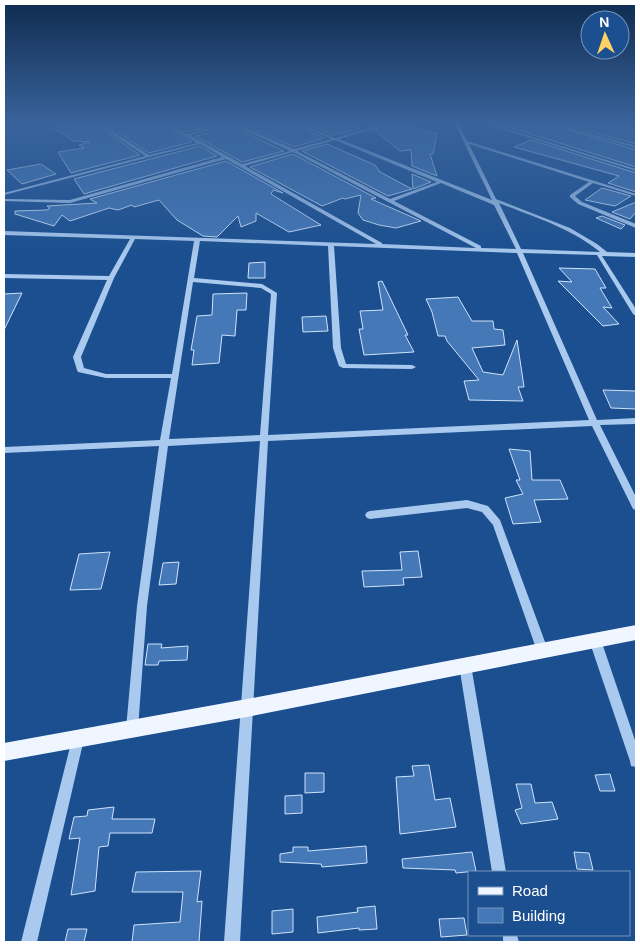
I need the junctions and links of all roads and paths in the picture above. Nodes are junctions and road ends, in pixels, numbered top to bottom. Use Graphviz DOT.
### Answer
graph roads {
  1 [pos="102,168"];
  2 [pos="187,168"];
  3 [pos="245,168"];
  4 [pos="326,168"];
  5 [pos="406,168"];
  6 [pos="479,168"];
  7 [pos="551,168"];
  8 [pos="593,181"];
  9 [pos="440,182"];
  10 [pos="4,194"];
  11 [pos="636,195"];
  12 [pos="4,200"];
  13 [pos="388,201"];
  14 [pos="496,202"];
  15 [pos="636,226"];
  16 [pos="4,234"];
  17 [pos="133,238"];
  18 [pos="198,240"];
  19 [pos="332,244"];
  20 [pos="382,246"];
  21 [pos="484,249"];
  22 [pos="519,250"];
  23 [pos="598,253"];
  24 [pos="606,254"];
  25 [pos="636,255"];
  26 [pos="4,276"];
  27 [pos="111,278"];
  28 [pos="190,280"];
  29 [pos="636,314"];
  30 [pos="412,367"];
  31 [pos="173,376"];
  32 [pos="636,420"];
  33 [pos="594,422"];
  34 [pos="264,437"];
  35 [pos="164,442"];
  36 [pos="4,450"];
  37 [pos="636,506"];
  38 [pos="370,515"];
  39 [pos="636,632"];
  40 [pos="596,640"];
  41 [pos="542,650"];
  42 [pos="465,665"];
  43 [pos="247,708"];
  44 [pos="132,729"];
  45 [pos="78,739"];
  46 [pos="4,752"];
  47 [pos="636,760"];
  48 [pos="499,871"];
  49 [pos="29,942"];
  50 [pos="232,942"];
  1 -- 10 [label="street"];
  2 -- 12 [label="street"];
  3 -- 20 [label="street"];
  4 -- 13 [label="street"];
  5 -- 9 [label="street"];
  6 -- 14 [label="street"];
  7 -- 8 [label="street"];
  8 -- 11 [label="street"];
  8 -- 15 [label="street"];
  9 -- 13 [label="street"];
  9 -- 14 [label="street"];
  13 -- 21 [label="street"];
  14 -- 22 [label="street"];
  14 -- 24 [label="street"];
  16 -- 17 [label="street"];
  17 -- 18 [label="street"];
  17 -- 27 [label="street"];
  18 -- 19 [label="street"];
  18 -- 28 [label="street"];
  19 -- 20 [label="street"];
  19 -- 30 [label="street"];
  20 -- 21 [label="street"];
  21 -- 22 [label="street"];
  22 -- 23 [label="street"];
  22 -- 33 [label="street"];
  23 -- 24 [label="street"];
  23 -- 29 [label="street"];
  24 -- 25 [label="street"];
  26 -- 27 [label="street"];
  27 -- 31 [label="street"];
  28 -- 31 [label="street"];
  28 -- 34 [label="street"];
  31 -- 35 [label="street"];
  32 -- 33 [label="street"];
  33 -- 34 [label="street"];
  33 -- 37 [label="street"];
  34 -- 35 [label="street"];
  34 -- 43 [label="street"];
  35 -- 36 [label="street"];
  35 -- 44 [label="street"];
  38 -- 41 [label="street"];
  39 -- 40 [label="main road"];
  40 -- 41 [label="main road"];
  40 -- 47 [label="street"];
  41 -- 42 [label="main road"];
  42 -- 43 [label="main road"];
  42 -- 48 [label="street"];
  43 -- 44 [label="main road"];
  43 -- 50 [label="street"];
  44 -- 45 [label="main road"];
  45 -- 46 [label="main road"];
  45 -- 49 [label="street"];
}
